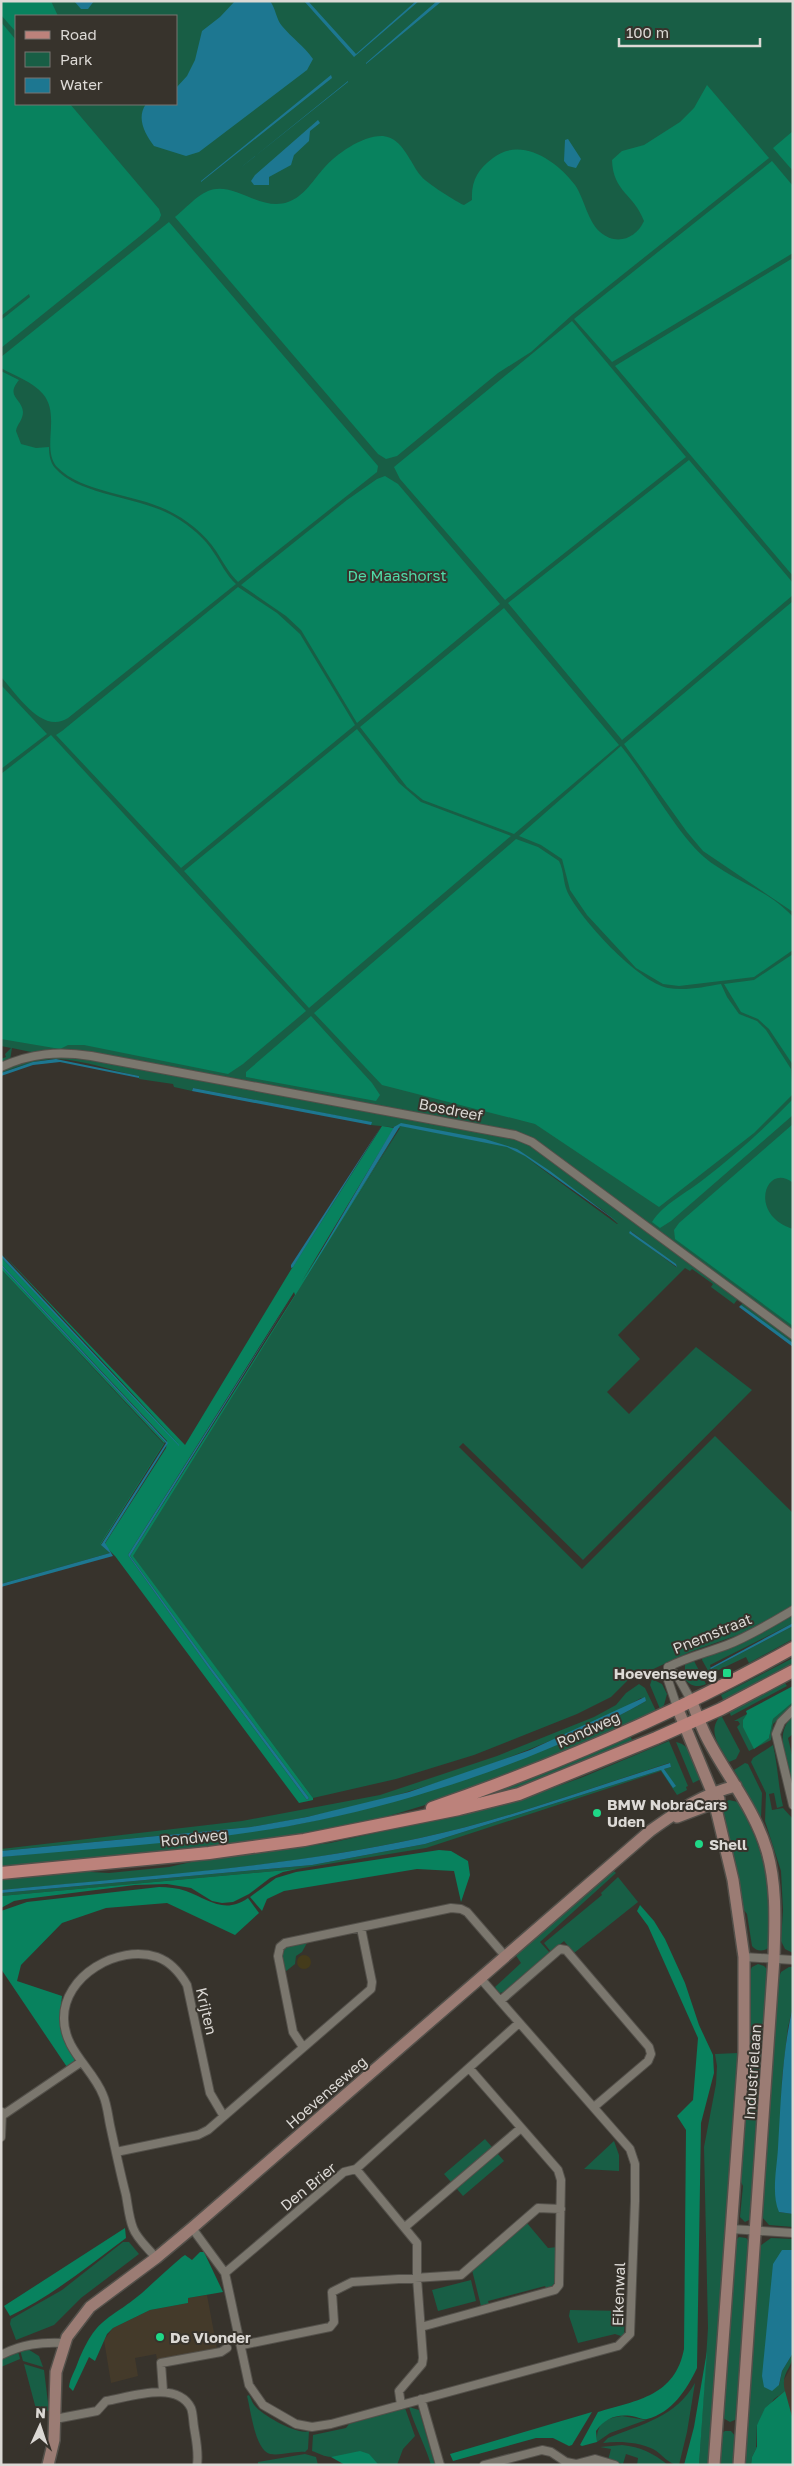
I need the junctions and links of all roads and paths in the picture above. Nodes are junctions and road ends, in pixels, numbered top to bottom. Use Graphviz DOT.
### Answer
graph roads {
  1 [pos="1,1067"];
  2 [pos="793,1335"];
  3 [pos="793,1610"];
  4 [pos="793,1648"];
  5 [pos="668,1666"];
  6 [pos="793,1671"];
  7 [pos="691,1700"];
  8 [pos="677,1707"];
  9 [pos="793,1710"];
  10 [pos="699,1718"];
  11 [pos="684,1725"];
  12 [pos="736,1786"];
  13 [pos="713,1798"];
  14 [pos="793,1805"];
  15 [pos="389,1822"];
  16 [pos="1,1873"];
  17 [pos="360,1928"];
  18 [pos="506,1957"];
  19 [pos="744,1957"];
  20 [pos="774,1958"];
  21 [pos="793,1960"];
  22 [pos="481,1978"];
  23 [pos="500,2001"];
  24 [pos="519,2023"];
  25 [pos="303,2047"];
  26 [pos="81,2062"];
  27 [pos="469,2068"];
  28 [pos="594,2107"];
  29 [pos="2,2113"];
  30 [pos="223,2115"];
  31 [pos="521,2128"];
  32 [pos="1,2137"];
  33 [pos="116,2152"];
  34 [pos="356,2169"];
  35 [pos="561,2209"];
  36 [pos="405,2227"];
  37 [pos="192,2228"];
  38 [pos="731,2229"];
  39 [pos="756,2230"];
  40 [pos="793,2233"];
  41 [pos="156,2258"];
  42 [pos="225,2273"];
  43 [pos="417,2278"];
  44 [pos="421,2327"];
  45 [pos="64,2343"];
  46 [pos="242,2345"];
  47 [pos="227,2348"];
  48 [pos="1,2355"];
  49 [pos="163,2391"];
  50 [pos="422,2400"];
  51 [pos="401,2406"];
  52 [pos="55,2419"];
  53 [pos="566,2464"];
  54 [pos="48,2465"];
  55 [pos="197,2465"];
  56 [pos="440,2465"];
  57 [pos="484,2465"];
  58 [pos="615,2465"];
  59 [pos="714,2465"];
  60 [pos="739,2465"];
  1 -- 2 [label="street, Bosdreef"];
  3 -- 5 [label="street, Pnemstraat"];
  4 -- 7 [label="main road, Rondweg"];
  5 -- 7 [label="street, Pnemstraat"];
  5 -- 8 [label="street, Pnemstraat"];
  6 -- 10 [label="main road, Rondweg"];
  7 -- 8 [label="main road, Rondweg"];
  7 -- 10 [label="main road, Industrielaan"];
  8 -- 11 [label="main road, Industrielaan"];
  8 -- 15 [label="main road, Rondweg"];
  9 -- 14 [label="street"];
  10 -- 11 [label="main road, Rondweg"];
  10 -- 12 [label="main road, Industrielaan"];
  11 -- 13 [label="main road, Industrielaan"];
  11 -- 15 [label="main road, Rondweg"];
  12 -- 13 [label="main road, Hoevenseweg"];
  12 -- 20 [label="main road, Industrielaan"];
  13 -- 18 [label="main road, Hoevenseweg"];
  13 -- 19 [label="main road, Industrielaan"];
  15 -- 16 [label="main road, Rondweg"];
  17 -- 18 [label="street"];
  17 -- 25 [label="street"];
  17 -- 25 [label="street"];
  18 -- 22 [label="main road, Hoevenseweg"];
  19 -- 20 [label="street"];
  19 -- 38 [label="main road, Industrielaan"];
  20 -- 21 [label="street"];
  20 -- 39 [label="main road, Industrielaan"];
  22 -- 23 [label="street, Eikenwal"];
  22 -- 37 [label="main road, Hoevenseweg"];
  23 -- 24 [label="street, Eikenwal"];
  23 -- 28 [label="street"];
  24 -- 27 [label="street"];
  24 -- 28 [label="street, Eikenwal"];
  25 -- 30 [label="street"];
  26 -- 29 [label="street"];
  26 -- 30 [label="street, Krijten"];
  26 -- 33 [label="street, Krijten"];
  27 -- 31 [label="street"];
  27 -- 34 [label="street"];
  28 -- 50 [label="street, Eikenwal"];
  29 -- 32 [label="street"];
  30 -- 33 [label="street"];
  31 -- 35 [label="street"];
  31 -- 36 [label="street"];
  33 -- 41 [label="street, Krijten"];
  34 -- 36 [label="street, Den Brier"];
  34 -- 42 [label="street, Den Brier"];
  35 -- 43 [label="street"];
  35 -- 44 [label="street"];
  36 -- 43 [label="street, Den Brier"];
  37 -- 41 [label="main road, Hoevenseweg"];
  37 -- 42 [label="street"];
  38 -- 39 [label="street"];
  38 -- 59 [label="main road, Industrielaan"];
  39 -- 40 [label="street"];
  39 -- 60 [label="main road, Industrielaan"];
  41 -- 45 [label="main road, Hoevenseweg"];
  42 -- 46 [label="street"];
  43 -- 44 [label="street, Den Brier"];
  43 -- 46 [label="street"];
  44 -- 51 [label="street, Den Brier"];
  45 -- 48 [label="street"];
  45 -- 52 [label="main road, Hoevenseweg"];
  46 -- 51 [label="street"];
  47 -- 49 [label="street"];
  49 -- 52 [label="street"];
  49 -- 55 [label="street"];
  50 -- 51 [label="street"];
  50 -- 56 [label="street"];
  52 -- 54 [label="main road, Hoevenseweg"];
  53 -- 57 [label="street"];
  53 -- 58 [label="street"];
}
